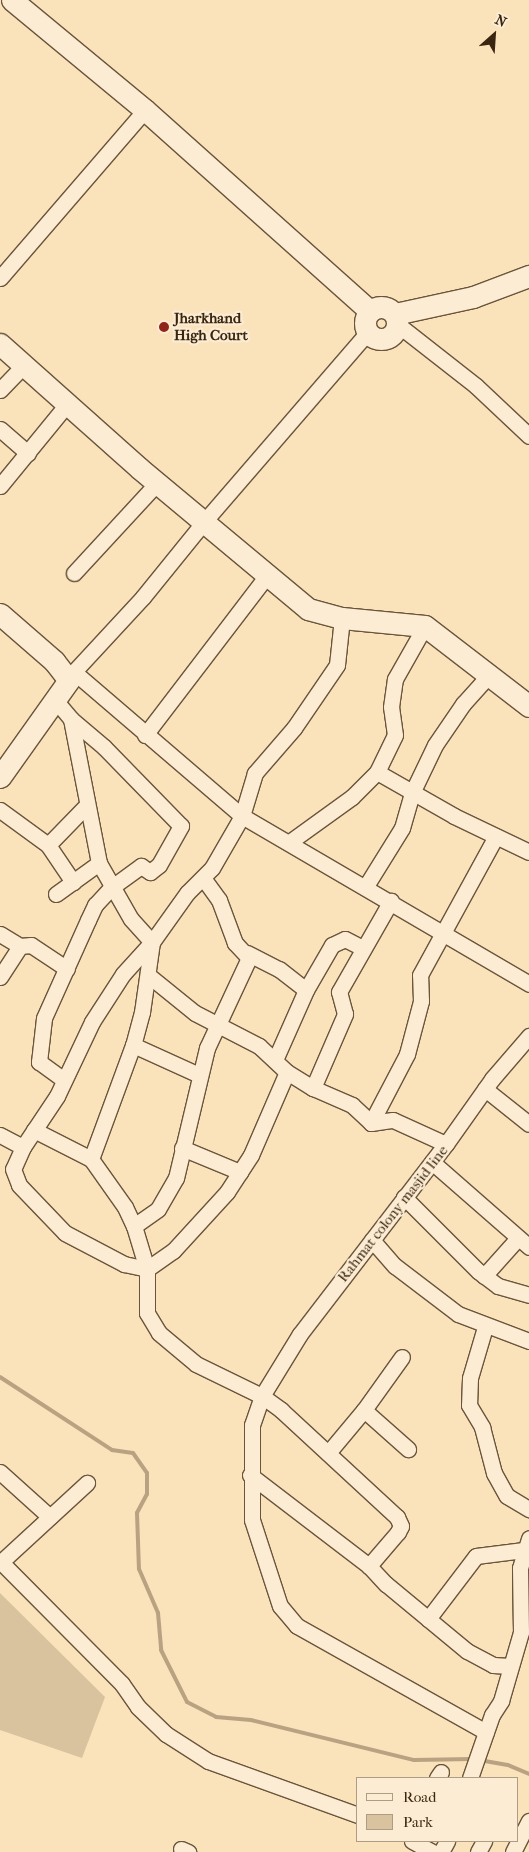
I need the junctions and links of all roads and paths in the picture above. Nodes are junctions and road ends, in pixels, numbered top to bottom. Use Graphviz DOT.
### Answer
graph roads {
  1 [pos="12,0"];
  2 [pos="145,110"];
  3 [pos="529,276"];
  4 [pos="0,278"];
  5 [pos="370,311"];
  6 [pos="396,319"];
  7 [pos="368,332"];
  8 [pos="0,344"];
  9 [pos="24,365"];
  10 [pos="0,390"];
  11 [pos="67,404"];
  12 [pos="0,429"];
  13 [pos="529,436"];
  14 [pos="28,453"];
  15 [pos="2,480"];
  16 [pos="157,483"];
  17 [pos="203,523"];
  18 [pos="74,573"];
  19 [pos="266,577"];
  20 [pos="0,614"];
  21 [pos="342,618"];
  22 [pos="425,626"];
  23 [pos="490,674"];
  24 [pos="72,675"];
  25 [pos="56,701"];
  26 [pos="529,706"];
  27 [pos="72,719"];
  28 [pos="145,735"];
  29 [pos="376,772"];
  30 [pos="0,777"];
  31 [pos="412,793"];
  32 [pos="86,806"];
  33 [pos="0,810"];
  34 [pos="242,816"];
  35 [pos="496,836"];
  36 [pos="291,842"];
  37 [pos="48,845"];
  38 [pos="529,852"];
  39 [pos="99,863"];
  40 [pos="204,878"];
  41 [pos="73,882"];
  42 [pos="366,886"];
  43 [pos="112,887"];
  44 [pos="56,894"];
  45 [pos="391,901"];
  46 [pos="444,933"];
  47 [pos="0,934"];
  48 [pos="152,942"];
  49 [pos="20,946"];
  50 [pos="363,948"];
  51 [pos="247,953"];
  52 [pos="67,969"];
  53 [pos="148,975"];
  54 [pos="0,977"];
  55 [pos="529,984"];
  56 [pos="306,990"];
  57 [pos="218,1024"];
  58 [pos="529,1036"];
  59 [pos="132,1045"];
  60 [pos="275,1060"];
  61 [pos="287,1072"];
  62 [pos="199,1075"];
  63 [pos="64,1080"];
  64 [pos="313,1088"];
  65 [pos="485,1089"];
  66 [pos="371,1124"];
  67 [pos="529,1124"];
  68 [pos="34,1130"];
  69 [pos="1,1139"];
  70 [pos="446,1144"];
  71 [pos="23,1147"];
  72 [pos="182,1148"];
  73 [pos="91,1159"];
  74 [pos="432,1162"];
  75 [pos="240,1172"];
  76 [pos="404,1197"];
  77 [pos="134,1226"];
  78 [pos="372,1240"];
  79 [pos="523,1243"];
  80 [pos="147,1269"];
  81 [pos="484,1276"];
  82 [pos="529,1295"];
  83 [pos="485,1327"];
  84 [pos="529,1341"];
  85 [pos="402,1357"];
  86 [pos="262,1396"];
  87 [pos="364,1410"];
  88 [pos="408,1449"];
  89 [pos="328,1453"];
  90 [pos="0,1472"];
  91 [pos="250,1475"];
  92 [pos="87,1483"];
  93 [pos="529,1509"];
  94 [pos="50,1517"];
  95 [pos="526,1544"];
  96 [pos="1,1562"];
  97 [pos="369,1566"];
  98 [pos="428,1619"];
  99 [pos="510,1666"];
  100 [pos="484,1737"];
  101 [pos="470,1777"];
  102 [pos="356,1814"];
  103 [pos="529,1820"];
  104 [pos="519,1840"];
  105 [pos="414,1842"];
  106 [pos="433,1852"];
  1 -- 2 [label="main road"];
  2 -- 4 [label="street"];
  2 -- 5 [label="main road"];
  3 -- 6 [label="main road"];
  5 -- 6 [label="main road"];
  5 -- 7 [label="main road"];
  6 -- 7 [label="main road"];
  6 -- 13 [label="street"];
  7 -- 17 [label="street"];
  8 -- 9 [label="main road"];
  9 -- 10 [label="street"];
  9 -- 11 [label="main road"];
  11 -- 14 [label="street"];
  11 -- 16 [label="main road"];
  12 -- 14 [label="street"];
  14 -- 15 [label="street"];
  16 -- 17 [label="main road"];
  16 -- 18 [label="street"];
  17 -- 19 [label="main road"];
  17 -- 24 [label="street"];
  19 -- 21 [label="main road"];
  19 -- 28 [label="street"];
  20 -- 24 [label="main road"];
  21 -- 22 [label="main road"];
  21 -- 34 [label="street"];
  22 -- 23 [label="main road"];
  22 -- 29 [label="street"];
  23 -- 26 [label="main road"];
  23 -- 31 [label="street"];
  24 -- 25 [label="main road"];
  24 -- 28 [label="street"];
  25 -- 27 [label="street"];
  25 -- 30 [label="main road"];
  27 -- 32 [label="street"];
  27 -- 43 [label="street"];
  28 -- 34 [label="street"];
  29 -- 31 [label="street"];
  29 -- 36 [label="street"];
  31 -- 35 [label="street"];
  31 -- 42 [label="street"];
  32 -- 37 [label="street"];
  32 -- 39 [label="street"];
  33 -- 37 [label="street"];
  34 -- 36 [label="street"];
  34 -- 40 [label="street"];
  35 -- 38 [label="street"];
  35 -- 46 [label="street"];
  36 -- 42 [label="street"];
  37 -- 41 [label="street"];
  39 -- 41 [label="street"];
  39 -- 43 [label="street"];
  40 -- 48 [label="street"];
  40 -- 51 [label="street"];
  41 -- 44 [label="street"];
  42 -- 45 [label="street"];
  43 -- 48 [label="street"];
  43 -- 52 [label="street"];
  45 -- 46 [label="street"];
  45 -- 50 [label="street"];
  46 -- 55 [label="street"];
  46 -- 66 [label="street"];
  47 -- 49 [label="street"];
  48 -- 53 [label="street"];
  48 -- 63 [label="street"];
  49 -- 52 [label="street"];
  49 -- 54 [label="street"];
  50 -- 56 [label="street"];
  50 -- 64 [label="street"];
  51 -- 56 [label="street"];
  51 -- 57 [label="street"];
  52 -- 63 [label="street"];
  53 -- 57 [label="street"];
  53 -- 59 [label="street"];
  56 -- 60 [label="street"];
  57 -- 60 [label="street"];
  57 -- 62 [label="street"];
  58 -- 65 [label="street, Rahmat colony masjid line"];
  59 -- 62 [label="street"];
  59 -- 73 [label="street"];
  60 -- 61 [label="street"];
  61 -- 64 [label="street"];
  61 -- 75 [label="street"];
  62 -- 72 [label="street"];
  63 -- 68 [label="street"];
  64 -- 66 [label="street"];
  65 -- 67 [label="street"];
  65 -- 70 [label="street, Rahmat colony masjid line"];
  66 -- 70 [label="street"];
  68 -- 71 [label="street"];
  68 -- 73 [label="street"];
  69 -- 71 [label="street"];
  70 -- 74 [label="street, Rahmat colony masjid line"];
  71 -- 80 [label="street"];
  72 -- 75 [label="street"];
  72 -- 77 [label="street"];
  73 -- 77 [label="street"];
  74 -- 76 [label="street, Rahmat colony masjid line"];
  74 -- 79 [label="street"];
  75 -- 80 [label="street"];
  76 -- 78 [label="street, Rahmat colony masjid line"];
  76 -- 81 [label="street"];
  77 -- 80 [label="street"];
  78 -- 83 [label="street"];
  78 -- 86 [label="street, Rahmat colony masjid line"];
  79 -- 81 [label="street"];
  80 -- 86 [label="street"];
  81 -- 82 [label="street"];
  83 -- 84 [label="street"];
  83 -- 93 [label="street"];
  85 -- 87 [label="street"];
  86 -- 89 [label="street"];
  86 -- 91 [label="street, Rahmat colony masjid line"];
  87 -- 88 [label="street"];
  87 -- 89 [label="street"];
  89 -- 97 [label="street"];
  90 -- 94 [label="street"];
  91 -- 97 [label="street"];
  91 -- 100 [label="street, Rahmat colony masjid line"];
  92 -- 94 [label="street"];
  94 -- 96 [label="street"];
  95 -- 98 [label="street"];
  95 -- 99 [label="street"];
  96 -- 102 [label="street"];
  97 -- 98 [label="street"];
  98 -- 99 [label="street"];
  99 -- 100 [label="street"];
  100 -- 101 [label="street"];
  103 -- 104 [label="street"];
  105 -- 106 [label="street"];
}
